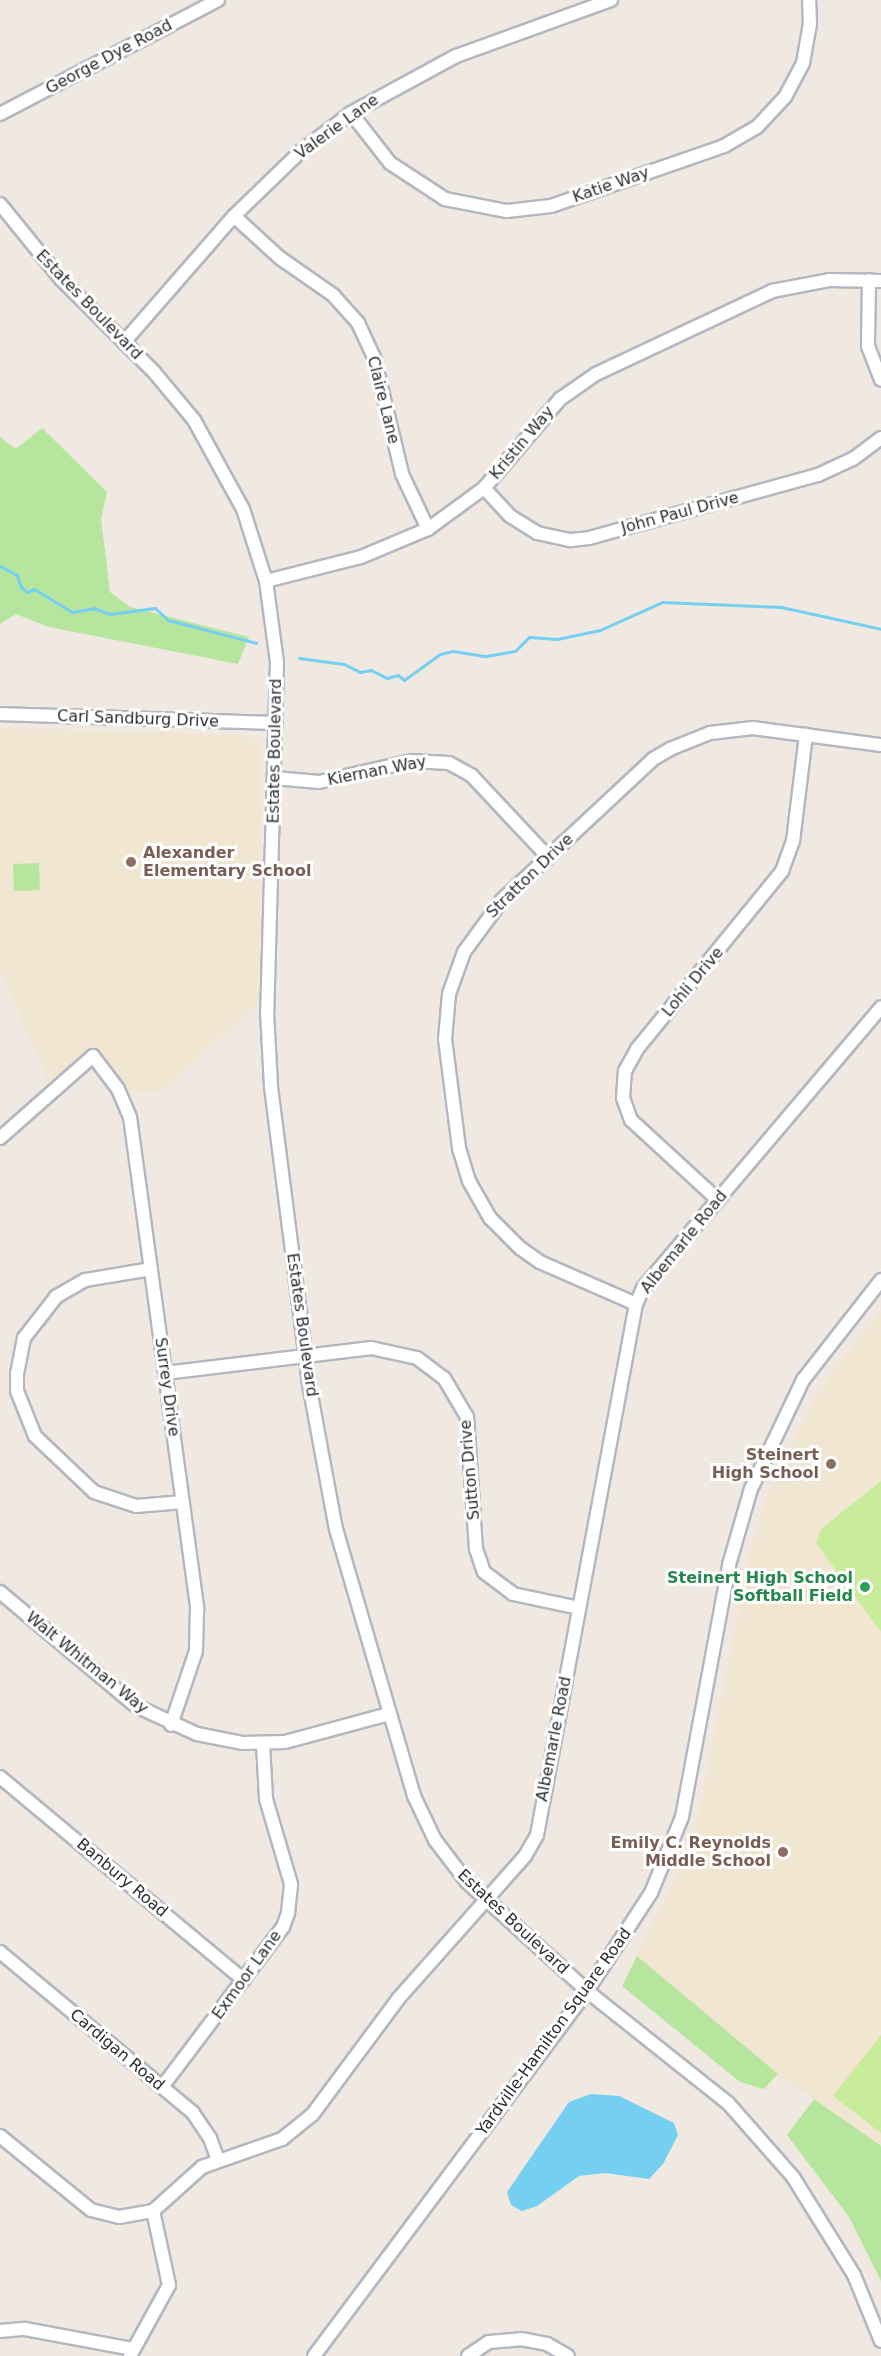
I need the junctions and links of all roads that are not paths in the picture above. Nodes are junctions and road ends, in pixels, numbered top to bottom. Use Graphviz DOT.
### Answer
graph roads {
  1 [pos="218,0"];
  2 [pos="611,0"];
  3 [pos="809,0"];
  4 [pos="351,113"];
  5 [pos="0,114"];
  6 [pos="0,204"];
  7 [pos="234,216"];
  8 [pos="875,281"];
  9 [pos="124,342"];
  10 [pos="881,380"];
  11 [pos="881,438"];
  12 [pos="484,488"];
  13 [pos="428,529"];
  14 [pos="266,581"];
  15 [pos="0,714"];
  16 [pos="276,723"];
  17 [pos="806,735"];
  18 [pos="881,745"];
  19 [pos="275,778"];
  20 [pos="548,857"];
  21 [pos="881,1007"];
  22 [pos="0,1138"];
  23 [pos="718,1200"];
  24 [pos="151,1269"];
  25 [pos="881,1280"];
  26 [pos="636,1304"];
  27 [pos="306,1356"];
  28 [pos="165,1373"];
  29 [pos="183,1502"];
  30 [pos="0,1592"];
  31 [pos="579,1608"];
  32 [pos="389,1714"];
  33 [pos="171,1725"];
  34 [pos="263,1743"];
  35 [pos="0,1777"];
  36 [pos="485,1900"];
  37 [pos="0,1952"];
  38 [pos="244,1980"];
  39 [pos="587,1991"];
  40 [pos="162,2087"];
  41 [pos="0,2136"];
  42 [pos="218,2160"];
  43 [pos="153,2211"];
  44 [pos="0,2331"];
  45 [pos="881,2341"];
  46 [pos="131,2352"];
  47 [pos="314,2356"];
  48 [pos="468,2356"];
  49 [pos="568,2356"];
  1 -- 5 [label="street, George Dye Road"];
  2 -- 4 [label="street, Valerie Lane"];
  3 -- 4 [label="street, Katie Way"];
  4 -- 7 [label="street, Valerie Lane"];
  6 -- 9 [label="street, Estates Boulevard"];
  7 -- 9 [label="street, Valerie Lane"];
  7 -- 13 [label="street, Claire Lane"];
  8 -- 10 [label="street"];
  8 -- 12 [label="street, Kristin Way"];
  9 -- 14 [label="street, Estates Boulevard"];
  11 -- 12 [label="street, John Paul Drive"];
  12 -- 13 [label="street, Kristin Way"];
  13 -- 14 [label="street, Kristin Way"];
  14 -- 16 [label="street, Estates Boulevard"];
  15 -- 16 [label="street, Carl Sandburg Drive"];
  16 -- 19 [label="street, Estates Boulevard"];
  17 -- 18 [label="street, Stratton Drive"];
  17 -- 20 [label="street, Stratton Drive"];
  17 -- 23 [label="street, Lohli Drive"];
  19 -- 20 [label="street, Kiernan Way"];
  19 -- 27 [label="street, Estates Boulevard"];
  20 -- 26 [label="street, Stratton Drive"];
  21 -- 23 [label="street, Albemarle Road"];
  22 -- 24 [label="street, Surrey Drive"];
  23 -- 26 [label="street, Albemarle Road"];
  24 -- 28 [label="street, Surrey Drive"];
  24 -- 29 [label="street"];
  25 -- 39 [label="street, Yardville-Hamilton Square Road"];
  26 -- 31 [label="street, Albemarle Road"];
  27 -- 28 [label="street, Sutton Drive"];
  27 -- 31 [label="street, Sutton Drive"];
  27 -- 32 [label="street, Estates Boulevard"];
  28 -- 29 [label="street, Surrey Drive"];
  29 -- 33 [label="street, Surrey Drive"];
  30 -- 33 [label="street, Walt Whitman Way"];
  31 -- 36 [label="street, Albemarle Road"];
  32 -- 34 [label="street, Walt Whitman Way"];
  32 -- 36 [label="street, Estates Boulevard"];
  33 -- 34 [label="street, Walt Whitman Way"];
  34 -- 38 [label="street, Exmoor Lane"];
  35 -- 38 [label="street, Banbury Road"];
  36 -- 39 [label="street, Estates Boulevard"];
  36 -- 42 [label="street, Albemarle Road"];
  37 -- 40 [label="street, Cardigan Road"];
  38 -- 40 [label="street, Exmoor Lane"];
  39 -- 45 [label="street, Estates Boulevard"];
  39 -- 47 [label="street, Yardville-Hamilton Square Road"];
  40 -- 42 [label="street, Cardigan Road"];
  41 -- 43 [label="street"];
  42 -- 43 [label="street, Albemarle Road"];
  43 -- 46 [label="street"];
  44 -- 46 [label="street"];
  48 -- 49 [label="street"];
}
